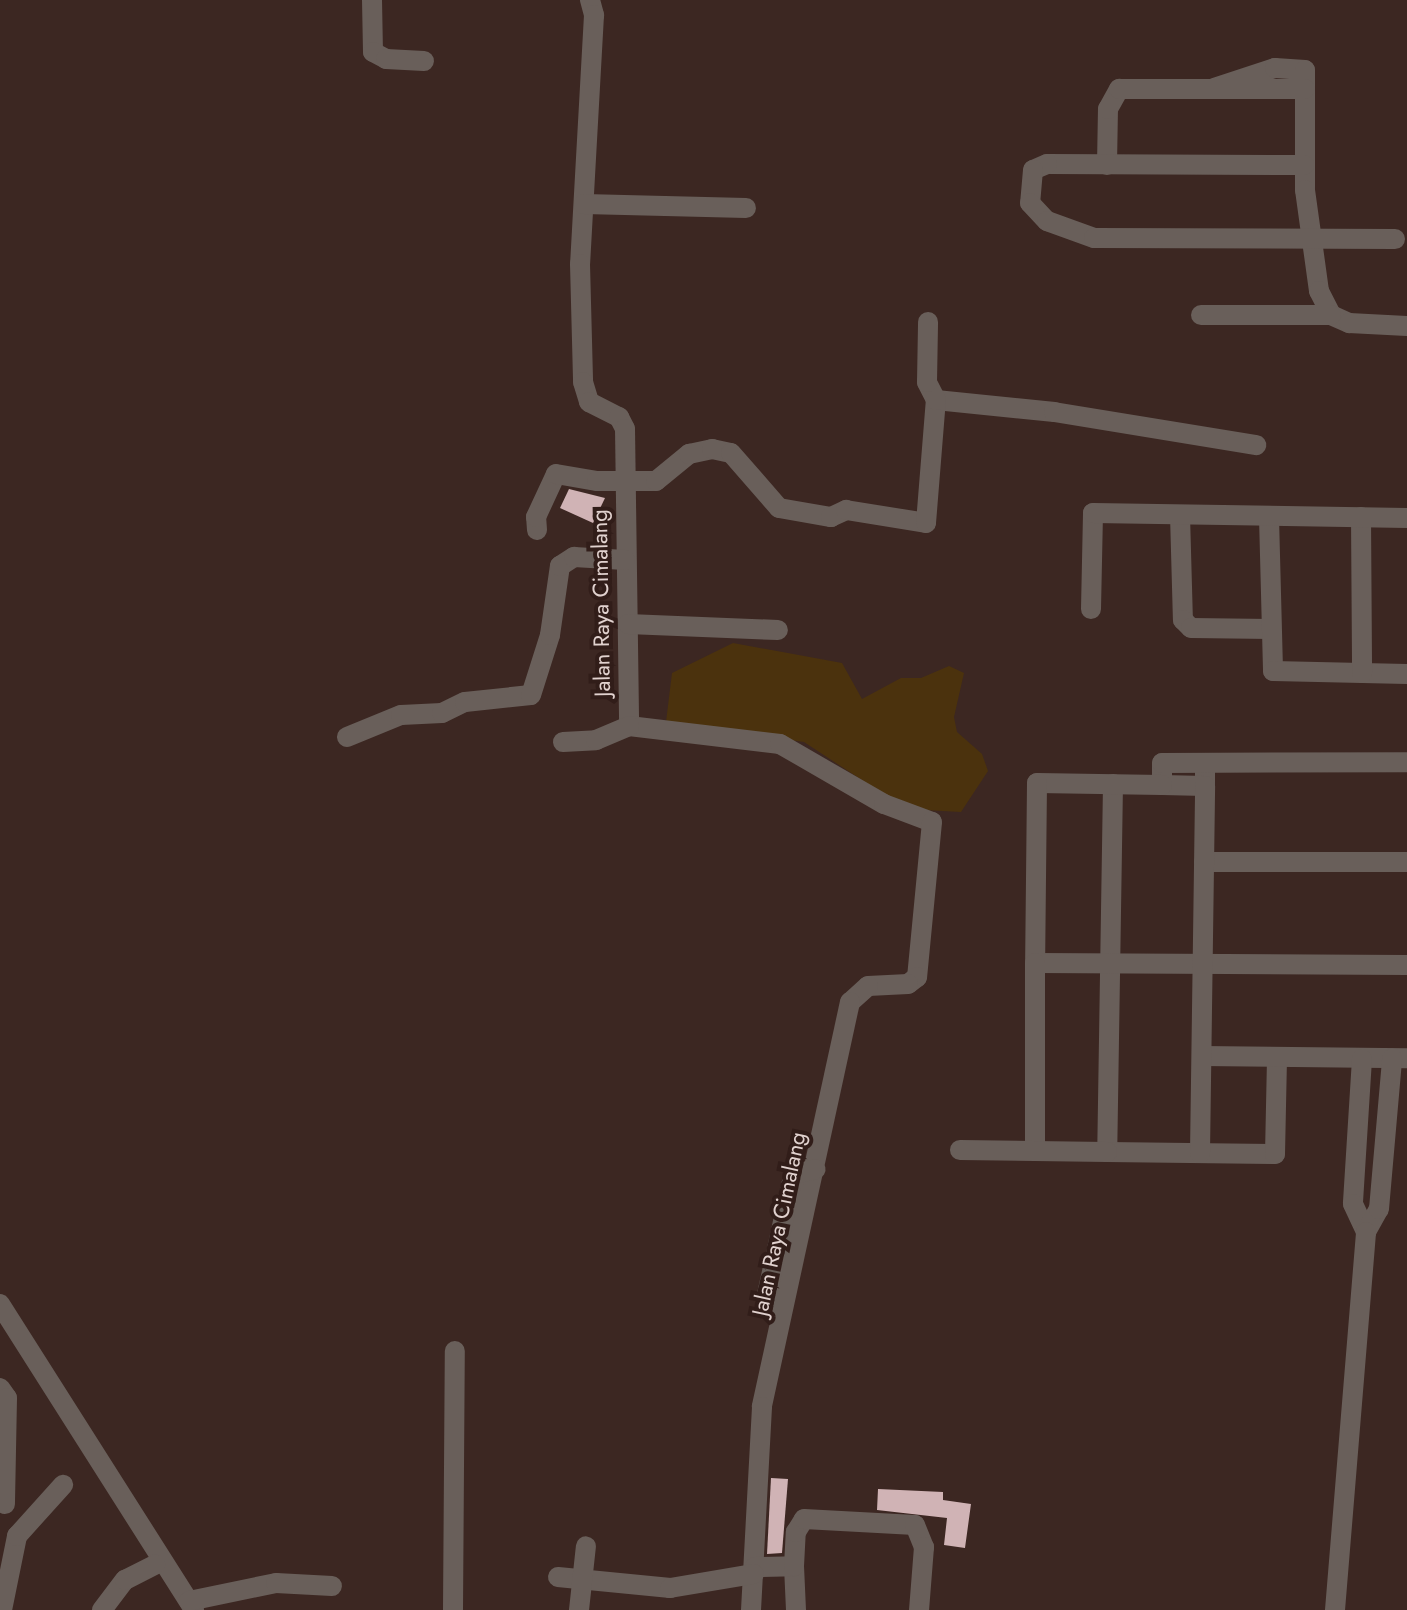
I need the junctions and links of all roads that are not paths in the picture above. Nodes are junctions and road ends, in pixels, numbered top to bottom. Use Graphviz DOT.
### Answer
graph roads {
  1 [pos="372,0"];
  2 [pos="590,0"];
  3 [pos="424,61"];
  4 [pos="1107,165"];
  5 [pos="1304,165"];
  6 [pos="584,204"];
  7 [pos="746,208"];
  8 [pos="1309,239"];
  9 [pos="1395,239"];
  10 [pos="1201,315"];
  11 [pos="1331,315"];
  12 [pos="928,322"];
  13 [pos="1407,326"];
  14 [pos="936,400"];
  15 [pos="1256,445"];
  16 [pos="623,481"];
  17 [pos="1180,515"];
  18 [pos="1269,517"];
  19 [pos="1361,517"];
  20 [pos="1407,518"];
  21 [pos="537,530"];
  22 [pos="625,560"];
  23 [pos="1091,609"];
  24 [pos="628,624"];
  25 [pos="1271,629"];
  26 [pos="778,630"];
  27 [pos="1362,673"];
  28 [pos="1407,674"];
  29 [pos="629,726"];
  30 [pos="347,737"];
  31 [pos="563,742"];
  32 [pos="1407,762"];
  33 [pos="1205,763"];
  34 [pos="1113,784"];
  35 [pos="1162,785"];
  36 [pos="1205,786"];
  37 [pos="1204,862"];
  38 [pos="1407,862"];
  39 [pos="1035,963"];
  40 [pos="1110,964"];
  41 [pos="1203,965"];
  42 [pos="1407,965"];
  43 [pos="1202,1056"];
  44 [pos="1277,1057"];
  45 [pos="1362,1059"];
  46 [pos="1400,1059"];
  47 [pos="960,1150"];
  48 [pos="1035,1151"];
  49 [pos="1107,1152"];
  50 [pos="1200,1153"];
  51 [pos="816,1169"];
  52 [pos="1366,1232"];
  53 [pos="766,1299"];
  54 [pos="0,1304"];
  55 [pos="455,1351"];
  56 [pos="0,1388"];
  57 [pos="3,1471"];
  58 [pos="63,1485"];
  59 [pos="5,1504"];
  60 [pos="586,1546"];
  61 [pos="155,1565"];
  62 [pos="794,1566"];
  63 [pos="754,1571"];
  64 [pos="558,1577"];
  65 [pos="583,1580"];
  66 [pos="332,1586"];
  67 [pos="191,1606"];
  68 [pos="2,1610"];
  69 [pos="102,1610"];
  70 [pos="453,1610"];
  71 [pos="579,1610"];
  72 [pos="751,1610"];
  73 [pos="796,1610"];
  74 [pos="919,1610"];
  75 [pos="1335,1610"];
  1 -- 3 [label="street"];
  2 -- 6 [label="street, Jalan Raya Cimalang"];
  4 -- 5 [label="street"];
  4 -- 5 [label="street"];
  4 -- 8 [label="street"];
  5 -- 8 [label="street"];
  6 -- 7 [label="street"];
  6 -- 16 [label="street, Jalan Raya Cimalang"];
  8 -- 9 [label="street"];
  8 -- 11 [label="street"];
  10 -- 11 [label="street"];
  11 -- 13 [label="street"];
  12 -- 14 [label="street"];
  14 -- 15 [label="street"];
  14 -- 16 [label="street"];
  16 -- 21 [label="street"];
  16 -- 22 [label="street, Jalan Raya Cimalang"];
  17 -- 18 [label="street"];
  17 -- 23 [label="street"];
  17 -- 25 [label="street"];
  18 -- 19 [label="street"];
  18 -- 25 [label="street"];
  19 -- 20 [label="street"];
  19 -- 27 [label="street"];
  22 -- 24 [label="street, Jalan Raya Cimalang"];
  22 -- 30 [label="street"];
  24 -- 26 [label="street"];
  24 -- 29 [label="street, Jalan Raya Cimalang"];
  25 -- 27 [label="street"];
  27 -- 28 [label="street"];
  29 -- 31 [label="street"];
  29 -- 51 [label="street, Jalan Raya Cimalang"];
  32 -- 33 [label="street"];
  33 -- 35 [label="street"];
  33 -- 36 [label="street"];
  34 -- 35 [label="street"];
  34 -- 39 [label="street"];
  34 -- 40 [label="street"];
  35 -- 36 [label="street"];
  36 -- 37 [label="street"];
  37 -- 38 [label="street"];
  37 -- 41 [label="street"];
  39 -- 40 [label="street"];
  39 -- 48 [label="street"];
  40 -- 41 [label="street"];
  40 -- 49 [label="street"];
  41 -- 42 [label="street"];
  41 -- 43 [label="street"];
  43 -- 44 [label="street"];
  43 -- 50 [label="street"];
  44 -- 45 [label="street"];
  44 -- 50 [label="street"];
  45 -- 46 [label="street"];
  45 -- 52 [label="street"];
  46 -- 52 [label="street"];
  47 -- 48 [label="street"];
  48 -- 49 [label="street"];
  49 -- 50 [label="street"];
  51 -- 53 [label="street"];
  51 -- 63 [label="street, Jalan Raya Cimalang"];
  52 -- 75 [label="street"];
  54 -- 67 [label="street"];
  55 -- 70 [label="street"];
  56 -- 57 [label="street"];
  57 -- 59 [label="street"];
  58 -- 68 [label="street"];
  60 -- 65 [label="street"];
  61 -- 69 [label="street"];
  62 -- 63 [label="street"];
  62 -- 73 [label="street"];
  62 -- 74 [label="street"];
  63 -- 65 [label="street"];
  63 -- 72 [label="street, Jalan Raya Cimalang"];
  64 -- 65 [label="street"];
  65 -- 71 [label="street"];
  66 -- 67 [label="street"];
}
